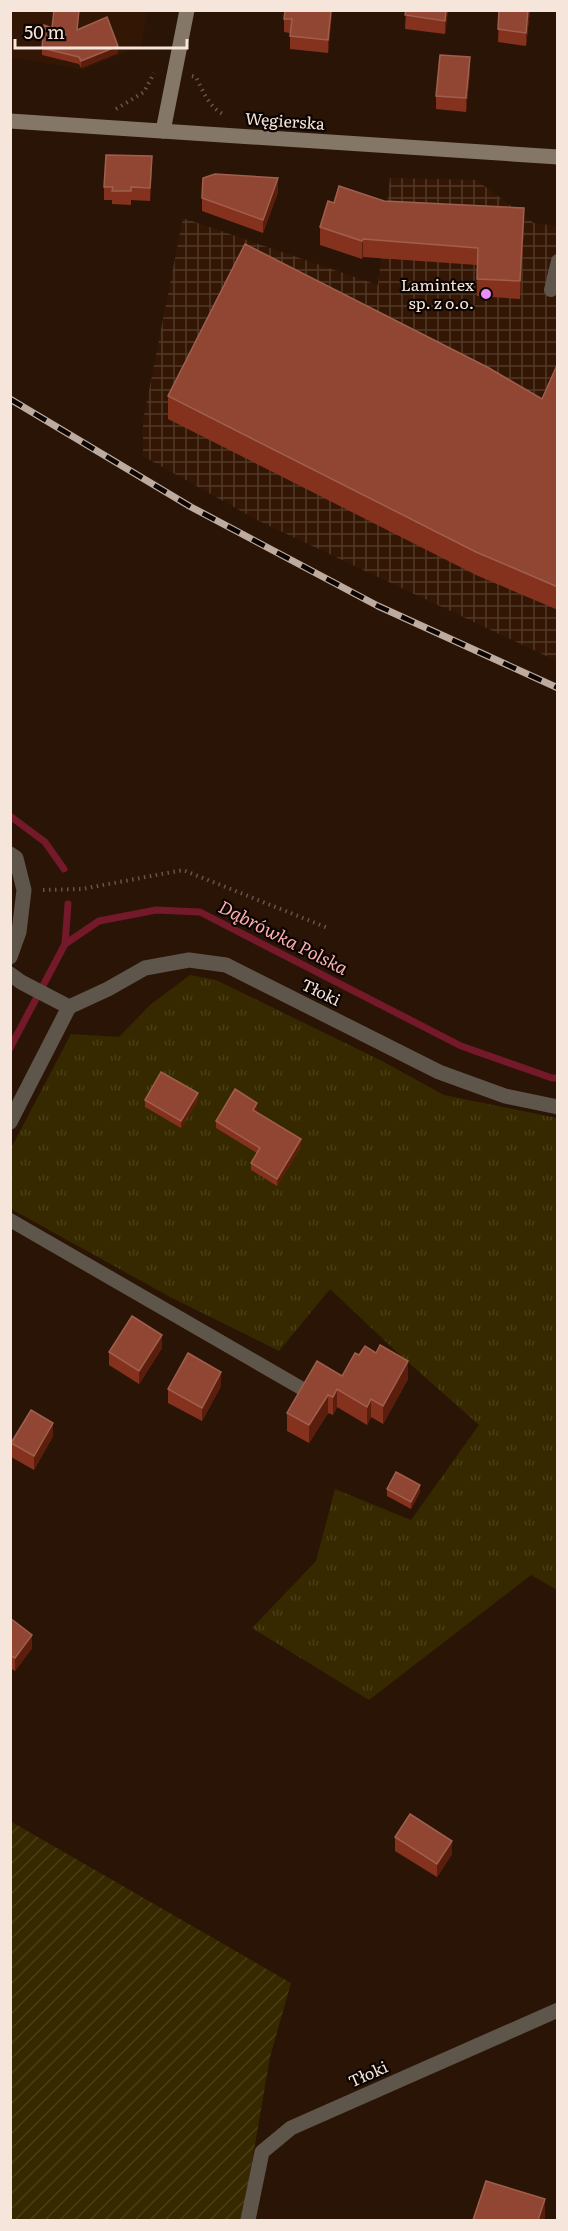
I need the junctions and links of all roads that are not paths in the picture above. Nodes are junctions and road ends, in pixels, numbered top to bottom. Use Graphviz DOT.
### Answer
graph roads {
  1 [pos="188,10"];
  2 [pos="10,121"];
  3 [pos="163,131"];
  4 [pos="558,157"];
  5 [pos="558,261"];
  6 [pos="550,290"];
  7 [pos="10,854"];
  8 [pos="10,957"];
  9 [pos="16,978"];
  10 [pos="63,1003"];
  11 [pos="558,1107"];
  12 [pos="10,1122"];
  13 [pos="10,1220"];
  14 [pos="301,1388"];
  15 [pos="558,2010"];
  16 [pos="248,2220"];
  1 -- 3 [label="main road"];
  2 -- 3 [label="main road, Węgierska"];
  3 -- 4 [label="main road, Węgierska"];
  5 -- 6 [label="lane"];
  7 -- 8 [label="street"];
  9 -- 10 [label="street"];
  10 -- 11 [label="street, Tłoki"];
  10 -- 12 [label="street"];
  13 -- 14 [label="lane"];
  15 -- 16 [label="street, Tłoki"];
}
